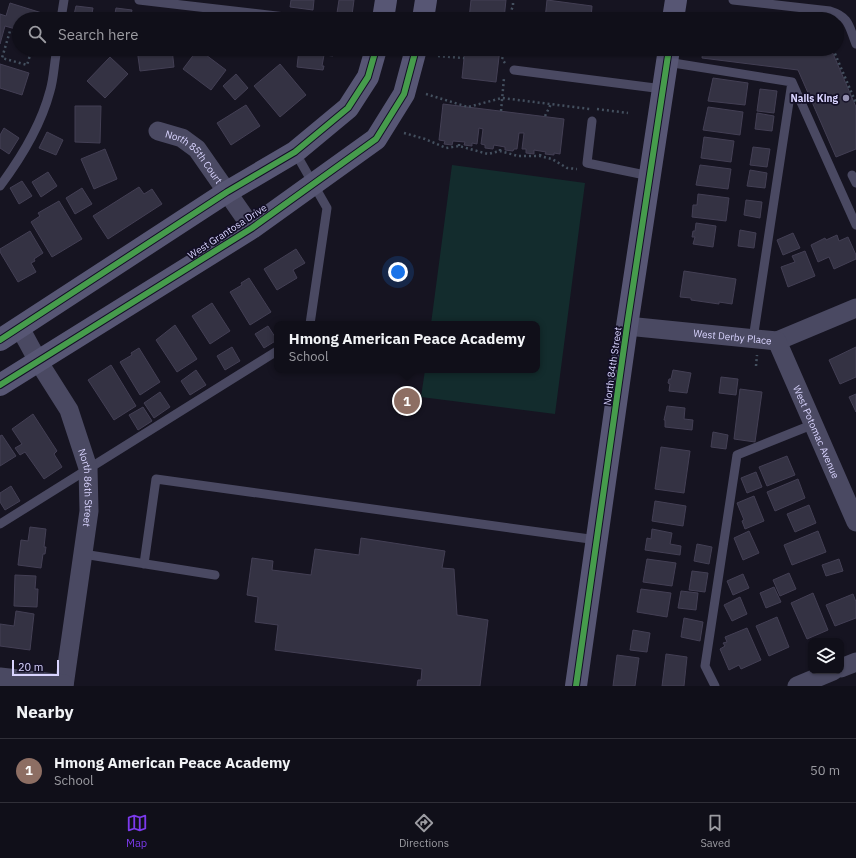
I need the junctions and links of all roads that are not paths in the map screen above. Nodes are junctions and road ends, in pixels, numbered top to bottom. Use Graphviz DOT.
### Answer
graph roads {
  1 [pos="64,0"];
  2 [pos="139,0"];
  3 [pos="386,0"];
  4 [pos="426,0"];
  5 [pos="676,0"];
  6 [pos="733,0"];
  7 [pos="753,1"];
  8 [pos="62,12"];
  9 [pos="242,12"];
  10 [pos="384,12"];
  11 [pos="424,12"];
  12 [pos="674,12"];
  13 [pos="830,12"];
  14 [pos="844,17"];
  15 [pos="856,44"];
  16 [pos="55,56"];
  17 [pos="374,56"];
  18 [pos="414,56"];
  19 [pos="668,56"];
  20 [pos="510,71"];
  21 [pos="792,82"];
  22 [pos="663,89"];
  23 [pos="592,121"];
  24 [pos="158,131"];
  25 [pos="295,152"];
  26 [pos="650,176"];
  27 [pos="314,184"];
  28 [pos="0,186"];
  29 [pos="227,192"];
  30 [pos="856,225"];
  31 [pos="252,228"];
  32 [pos="856,308"];
  33 [pos="310,321"];
  34 [pos="628,326"];
  35 [pos="20,328"];
  36 [pos="753,338"];
  37 [pos="0,340"];
  38 [pos="777,341"];
  39 [pos="274,353"];
  40 [pos="38,361"];
  41 [pos="0,385"];
  42 [pos="814,424"];
  43 [pos="88,468"];
  44 [pos="856,522"];
  45 [pos="0,524"];
  46 [pos="597,540"];
  47 [pos="83,554"];
  48 [pos="144,564"];
  49 [pos="215,575"];
  50 [pos="856,662"];
  51 [pos="844,667"];
  52 [pos="826,674"];
  53 [pos="0,677"];
  54 [pos="64,685"];
  55 [pos="576,686"];
  56 [pos="715,686"];
  57 [pos="797,686"];
  1 -- 8 [label="lane"];
  2 -- 9 [label="lane"];
  3 -- 10 [label="street"];
  4 -- 11 [label="street"];
  5 -- 12 [label="street"];
  6 -- 7 [label="lane"];
  7 -- 13 [label="lane"];
  14 -- 15 [label="lane"];
  16 -- 28 [label="lane"];
  17 -- 25 [label="street"];
  18 -- 27 [label="street, West Grantosa Drive"];
  19 -- 21 [label="lane"];
  19 -- 22 [label="street, North 84th Street"];
  20 -- 22 [label="lane"];
  21 -- 30 [label="lane"];
  21 -- 36 [label="lane"];
  22 -- 26 [label="street, North 84th Street"];
  23 -- 26 [label="lane"];
  24 -- 29 [label="street, North 85th Court"];
  25 -- 27 [label="lane"];
  25 -- 29 [label="street"];
  26 -- 34 [label="street, North 84th Street"];
  27 -- 31 [label="street, West Grantosa Drive"];
  27 -- 33 [label="lane"];
  29 -- 31 [label="street, North 85th Court"];
  29 -- 35 [label="street"];
  31 -- 40 [label="street, West Grantosa Drive"];
  32 -- 38 [label="street, West Derby Place"];
  34 -- 36 [label="street, West Derby Place"];
  34 -- 46 [label="street, North 84th Street"];
  35 -- 37 [label="street"];
  35 -- 40 [label="street, North 86th Street"];
  36 -- 38 [label="street, West Derby Place"];
  38 -- 42 [label="street, West Potomac Avenue"];
  39 -- 43 [label="lane"];
  40 -- 41 [label="street, West Grantosa Drive"];
  40 -- 43 [label="street, North 86th Street"];
  42 -- 44 [label="street, West Potomac Avenue"];
  42 -- 56 [label="lane"];
  43 -- 45 [label="lane"];
  43 -- 47 [label="street, North 86th Street"];
  46 -- 48 [label="lane"];
  46 -- 55 [label="street, North 84th Street"];
  47 -- 48 [label="lane"];
  47 -- 54 [label="street, North 86th Street"];
  48 -- 49 [label="lane"];
  50 -- 51 [label="street"];
  52 -- 57 [label="street"];
  53 -- 54 [label="street"];
}
